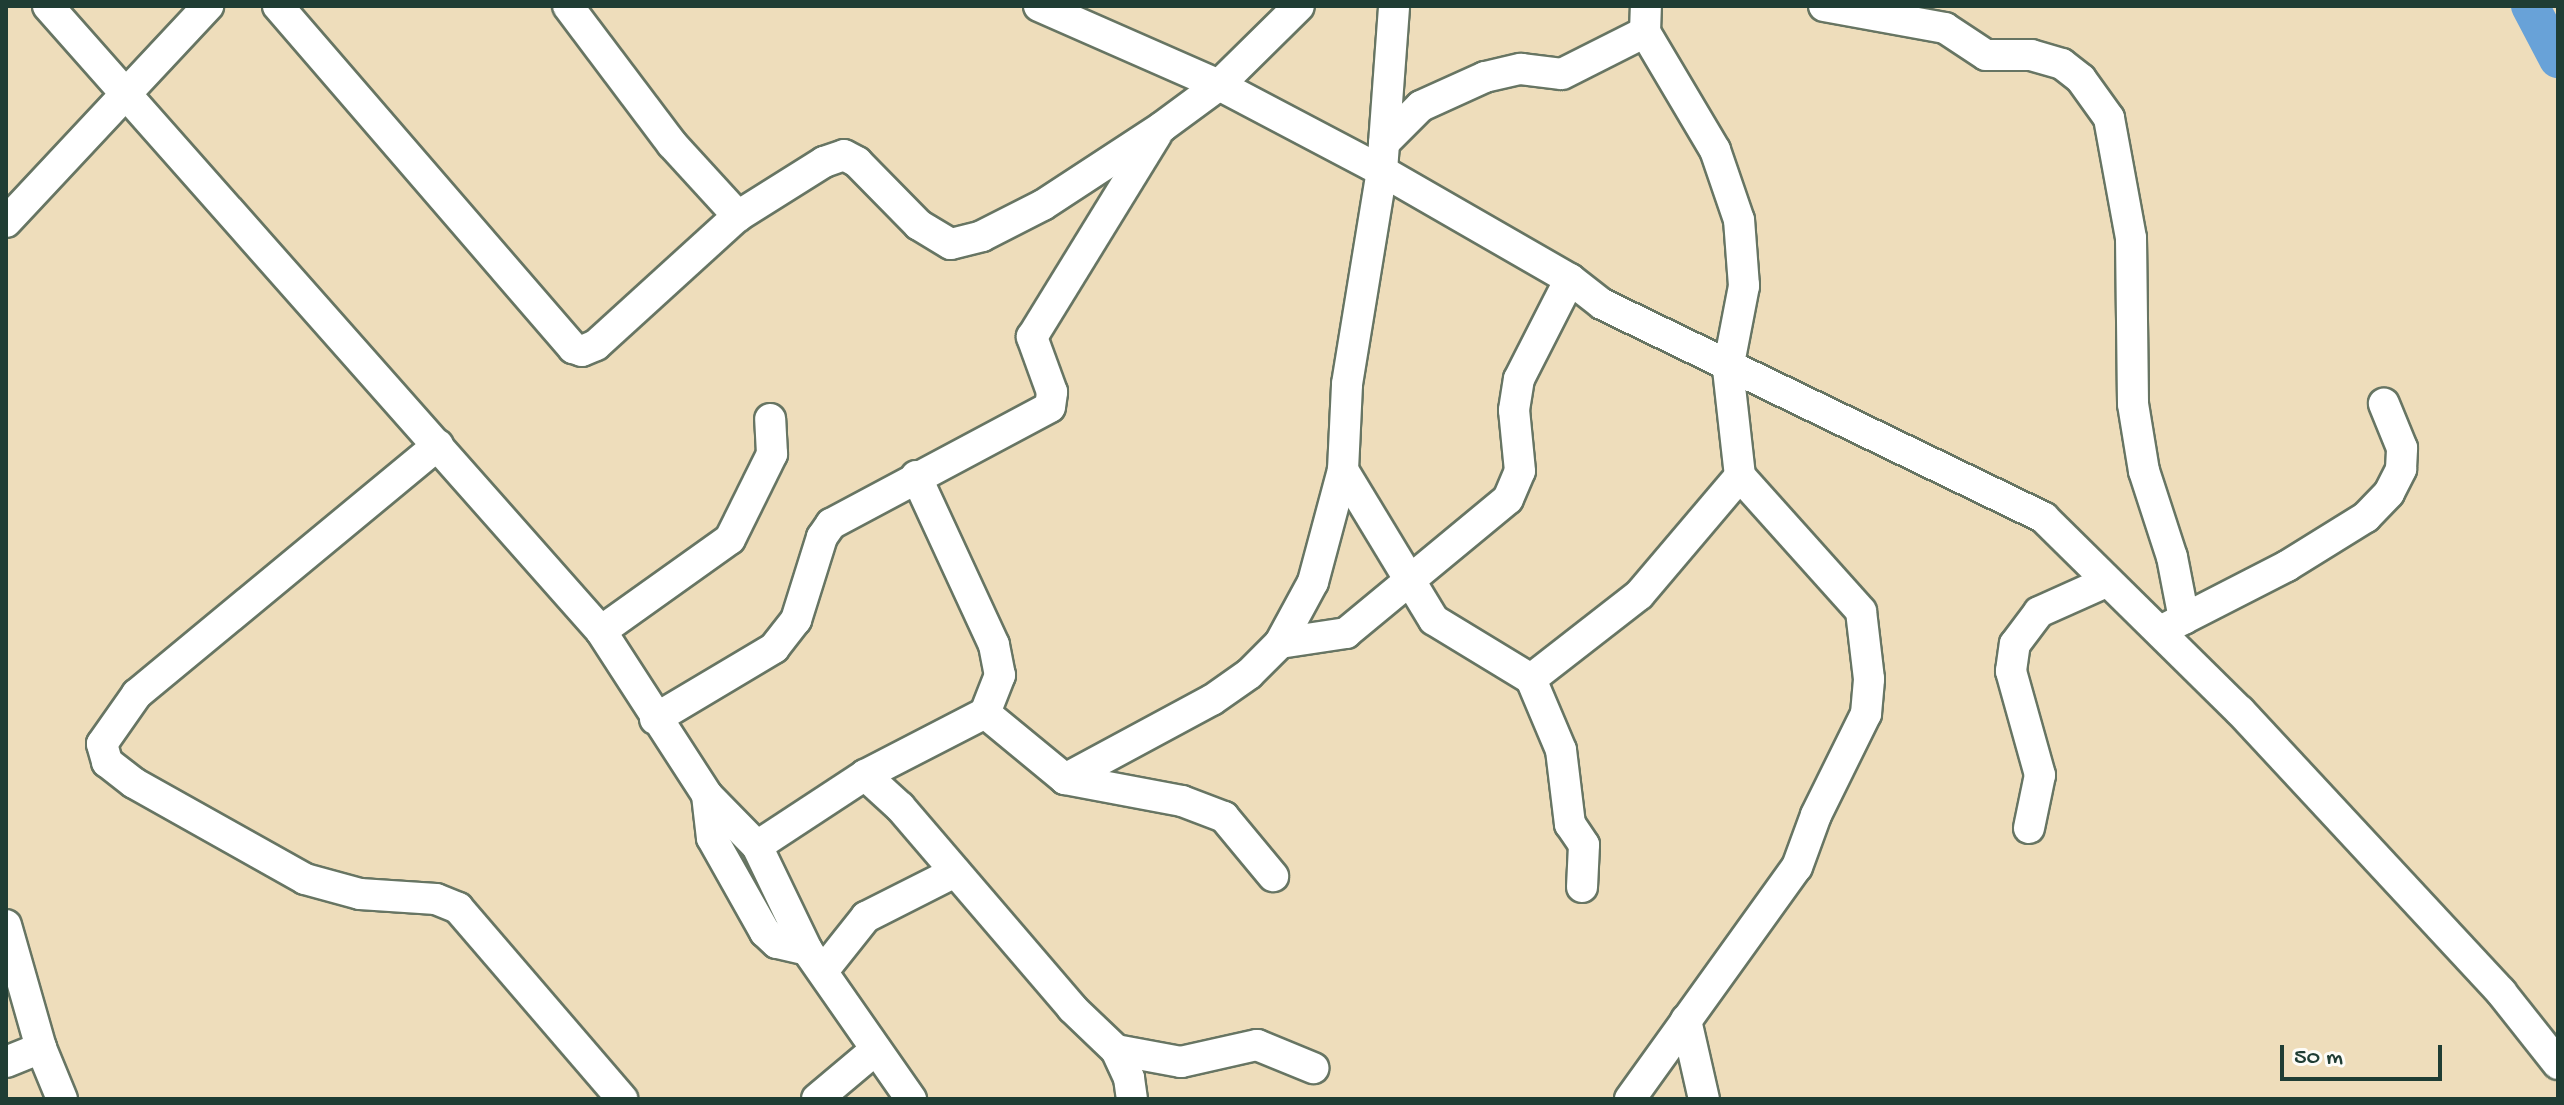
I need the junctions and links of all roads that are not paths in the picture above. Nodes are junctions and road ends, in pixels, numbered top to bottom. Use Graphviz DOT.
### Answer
graph roads {
  1 [pos="48,6"];
  2 [pos="208,6"];
  3 [pos="278,6"];
  4 [pos="568,6"];
  5 [pos="1039,6"];
  6 [pos="1299,6"];
  7 [pos="1394,6"];
  8 [pos="1824,6"];
  9 [pos="1646,19"];
  10 [pos="1219,85"];
  11 [pos="130,95"];
  12 [pos="1421,106"];
  13 [pos="1386,108"];
  14 [pos="1162,127"];
  15 [pos="1383,157"];
  16 [pos="738,216"];
  17 [pos="6,222"];
  18 [pos="1570,279"];
  19 [pos="1720,365"];
  20 [pos="2384,404"];
  21 [pos="770,419"];
  22 [pos="438,445"];
  23 [pos="1343,470"];
  24 [pos="916,476"];
  25 [pos="1740,476"];
  26 [pos="1410,582"];
  27 [pos="2106,582"];
  28 [pos="2173,625"];
  29 [pos="601,631"];
  30 [pos="1280,643"];
  31 [pos="1531,679"];
  32 [pos="985,713"];
  33 [pos="655,719"];
  34 [pos="865,775"];
  35 [pos="1065,779"];
  36 [pos="707,795"];
  37 [pos="2029,828"];
  38 [pos="757,846"];
  39 [pos="955,872"];
  40 [pos="1273,876"];
  41 [pos="1582,887"];
  42 [pos="6,925"];
  43 [pos="815,961"];
  44 [pos="1686,1020"];
  45 [pos="41,1048"];
  46 [pos="1116,1050"];
  47 [pos="874,1051"];
  48 [pos="6,1062"];
  49 [pos="2558,1064"];
  50 [pos="1313,1068"];
  51 [pos="62,1099"];
  52 [pos="622,1099"];
  53 [pos="817,1099"];
  54 [pos="911,1099"];
  55 [pos="1132,1099"];
  56 [pos="1630,1099"];
  57 [pos="1704,1099"];
  1 -- 11 [label="street"];
  2 -- 11 [label="street"];
  3 -- 16 [label="street"];
  4 -- 16 [label="street"];
  5 -- 10 [label="street"];
  6 -- 10 [label="street"];
  7 -- 13 [label="street"];
  8 -- 28 [label="street"];
  9 -- 12 [label="street"];
  9 -- 19 [label="street"];
  10 -- 14 [label="street"];
  10 -- 15 [label="street"];
  11 -- 17 [label="street"];
  11 -- 22 [label="street"];
  12 -- 13 [label="street"];
  12 -- 15 [label="street"];
  13 -- 15 [label="street"];
  14 -- 16 [label="street"];
  14 -- 24 [label="street"];
  15 -- 18 [label="street"];
  15 -- 23 [label="street"];
  18 -- 19 [label="street"];
  18 -- 26 [label="street"];
  19 -- 25 [label="street"];
  19 -- 27 [label="street"];
  20 -- 28 [label="street"];
  21 -- 29 [label="street"];
  22 -- 29 [label="street"];
  22 -- 52 [label="street"];
  23 -- 26 [label="street"];
  23 -- 30 [label="street"];
  24 -- 32 [label="street"];
  24 -- 33 [label="street"];
  25 -- 31 [label="street"];
  25 -- 44 [label="street"];
  26 -- 30 [label="street"];
  26 -- 31 [label="street"];
  27 -- 28 [label="street"];
  27 -- 37 [label="street"];
  28 -- 49 [label="street"];
  29 -- 33 [label="street"];
  30 -- 35 [label="street"];
  31 -- 41 [label="street"];
  32 -- 34 [label="street"];
  32 -- 35 [label="street"];
  33 -- 36 [label="street"];
  34 -- 38 [label="street"];
  34 -- 39 [label="street"];
  35 -- 40 [label="street"];
  36 -- 38 [label="street"];
  36 -- 43 [label="street"];
  38 -- 43 [label="street"];
  39 -- 43 [label="street"];
  39 -- 46 [label="street"];
  42 -- 45 [label="street"];
  43 -- 47 [label="street"];
  44 -- 56 [label="street"];
  44 -- 57 [label="street"];
  45 -- 48 [label="street"];
  45 -- 51 [label="street"];
  46 -- 50 [label="street"];
  46 -- 55 [label="street"];
  47 -- 53 [label="street"];
  47 -- 54 [label="street"];
}
